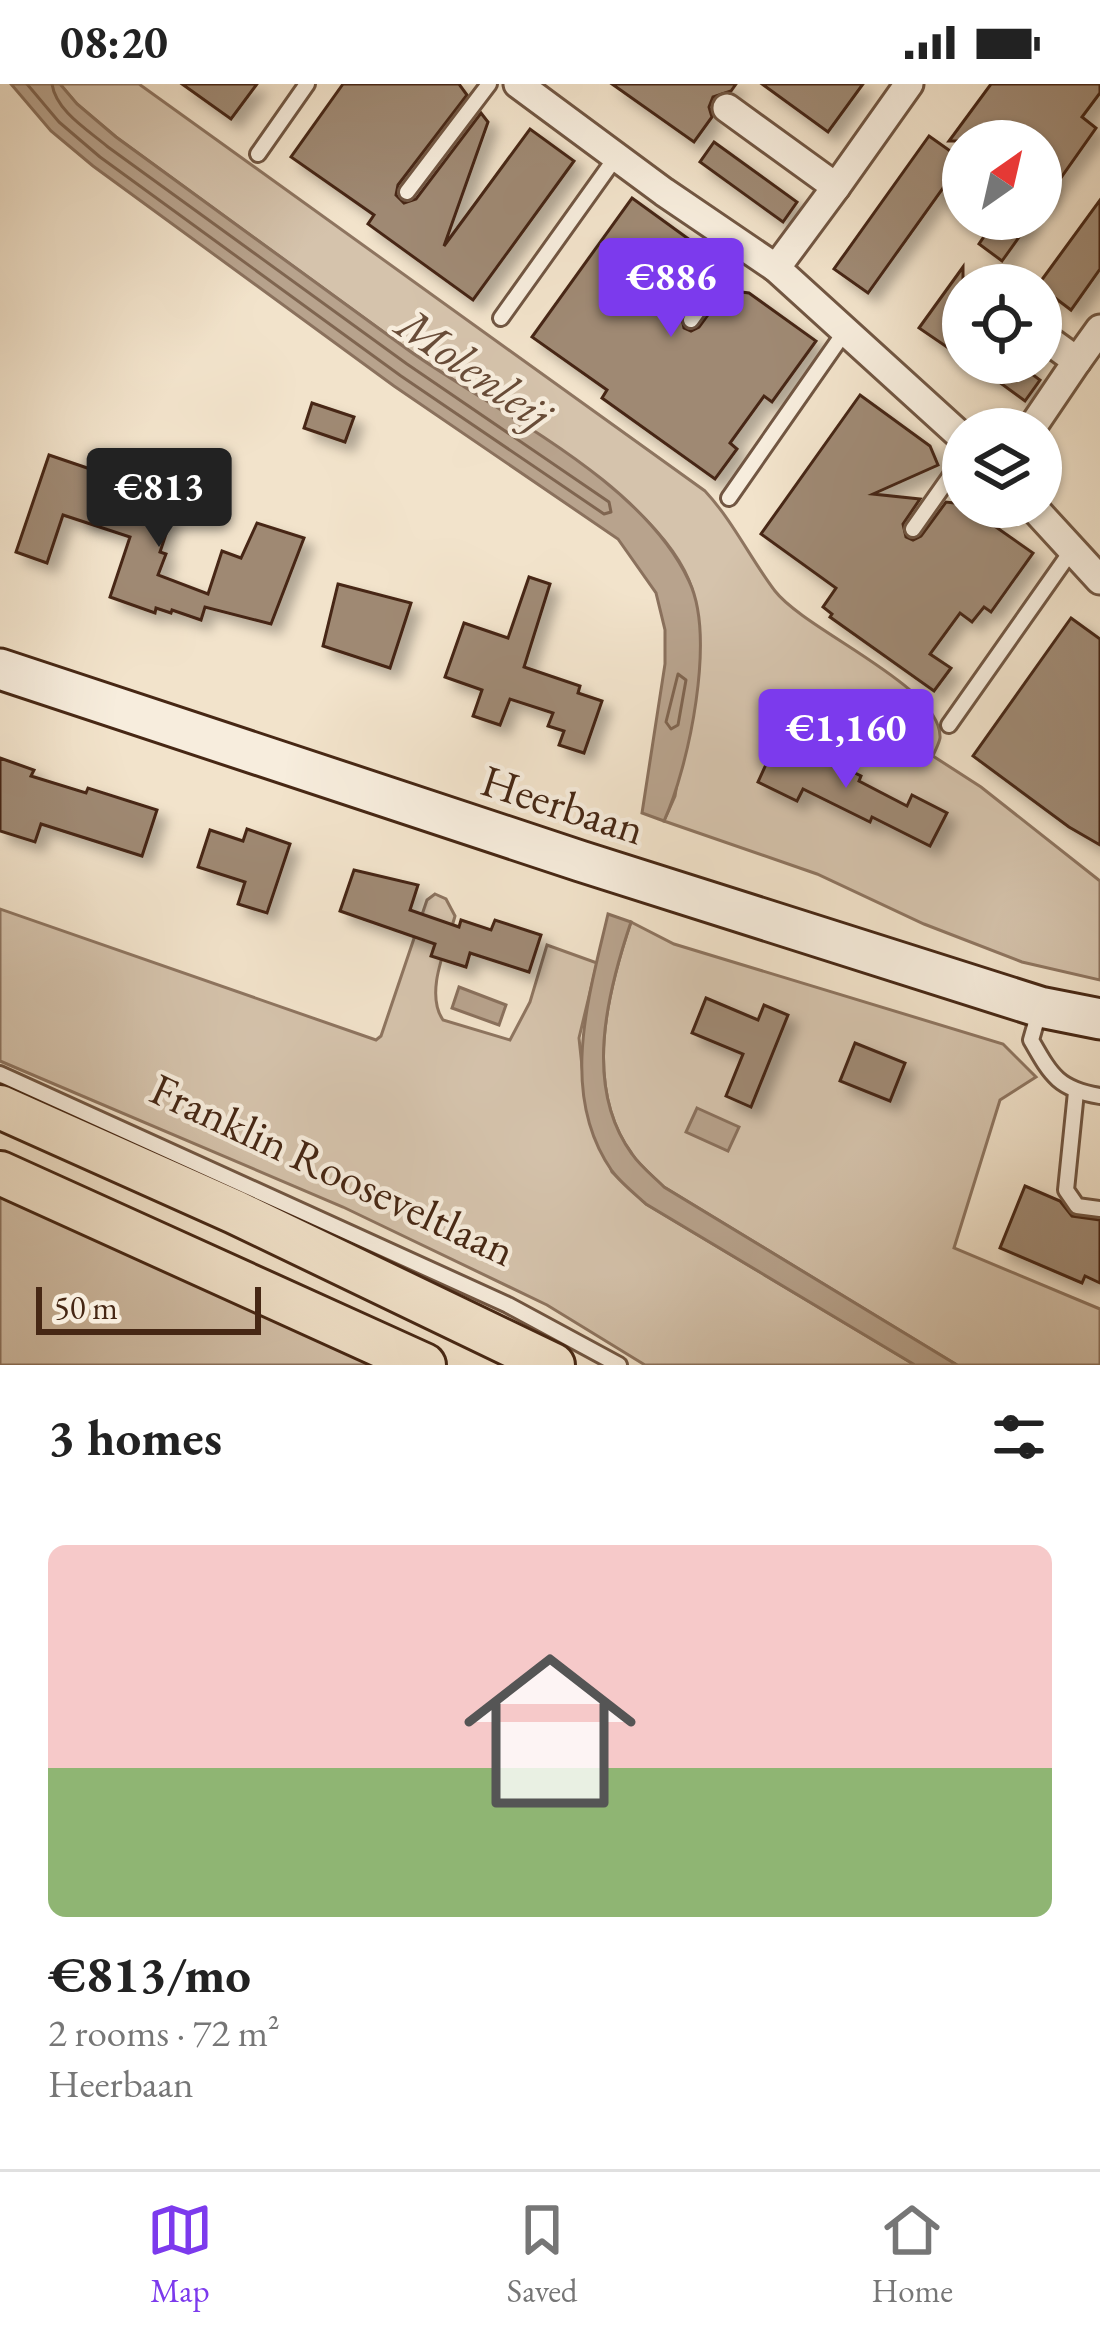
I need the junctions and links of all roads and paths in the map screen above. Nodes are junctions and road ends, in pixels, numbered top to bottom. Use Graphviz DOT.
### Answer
graph roads {
  1 [pos="308,84"];
  2 [pos="489,84"];
  3 [pos="909,84"];
  4 [pos="534,89"];
  5 [pos="727,108"];
  6 [pos="258,154"];
  7 [pos="616,157"];
  8 [pos="836,187"];
  9 [pos="407,192"];
  10 [pos="746,244"];
  11 [pos="776,268"];
  12 [pos="501,318"];
  13 [pos="691,320"];
  14 [pos="847,328"];
  15 [pos="1100,329"];
  16 [pos="1062,350"];
  17 [pos="1077,361"];
  18 [pos="1045,408"];
  19 [pos="942,418"];
  20 [pos="942,488"];
  21 [pos="729,498"];
  22 [pos="1053,528"];
  23 [pos="913,529"];
  24 [pos="1072,550"];
  25 [pos="1100,580"];
  26 [pos="0,669"];
  27 [pos="949,725"];
  28 [pos="1040,1006"];
  29 [pos="1100,1019"];
  30 [pos="0,1074"];
  31 [pos="1076,1092"];
  32 [pos="1100,1096"];
  33 [pos="0,1107"];
  34 [pos="0,1173"];
  35 [pos="1100,1209"];
  36 [pos="424,1365"];
  37 [pos="553,1365"];
  38 [pos="619,1365"];
  1 -- 6 [label="lane"];
  2 -- 9 [label="lane"];
  3 -- 8 [label="street"];
  4 -- 7 [label="street"];
  5 -- 8 [label="street"];
  7 -- 10 [label="street"];
  7 -- 12 [label="lane"];
  8 -- 11 [label="street"];
  10 -- 11 [label="street"];
  10 -- 13 [label="lane"];
  11 -- 14 [label="street"];
  14 -- 19 [label="street"];
  14 -- 21 [label="lane"];
  15 -- 17 [label="street"];
  16 -- 17 [label="street"];
  17 -- 18 [label="street"];
  20 -- 23 [label="lane"];
  22 -- 24 [label="street"];
  24 -- 25 [label="street"];
  24 -- 27 [label="lane"];
  26 -- 28 [label="street, Heerbaan"];
  28 -- 29 [label="street, Heerbaan"];
  28 -- 31 [label="lane"];
  30 -- 38 [label="lane, Franklin Rooseveltlaan"];
  31 -- 32 [label="lane"];
  31 -- 35 [label="lane"];
  33 -- 37 [label="main road, Franklin Rooseveltlaan"];
  34 -- 36 [label="main road"];
}
